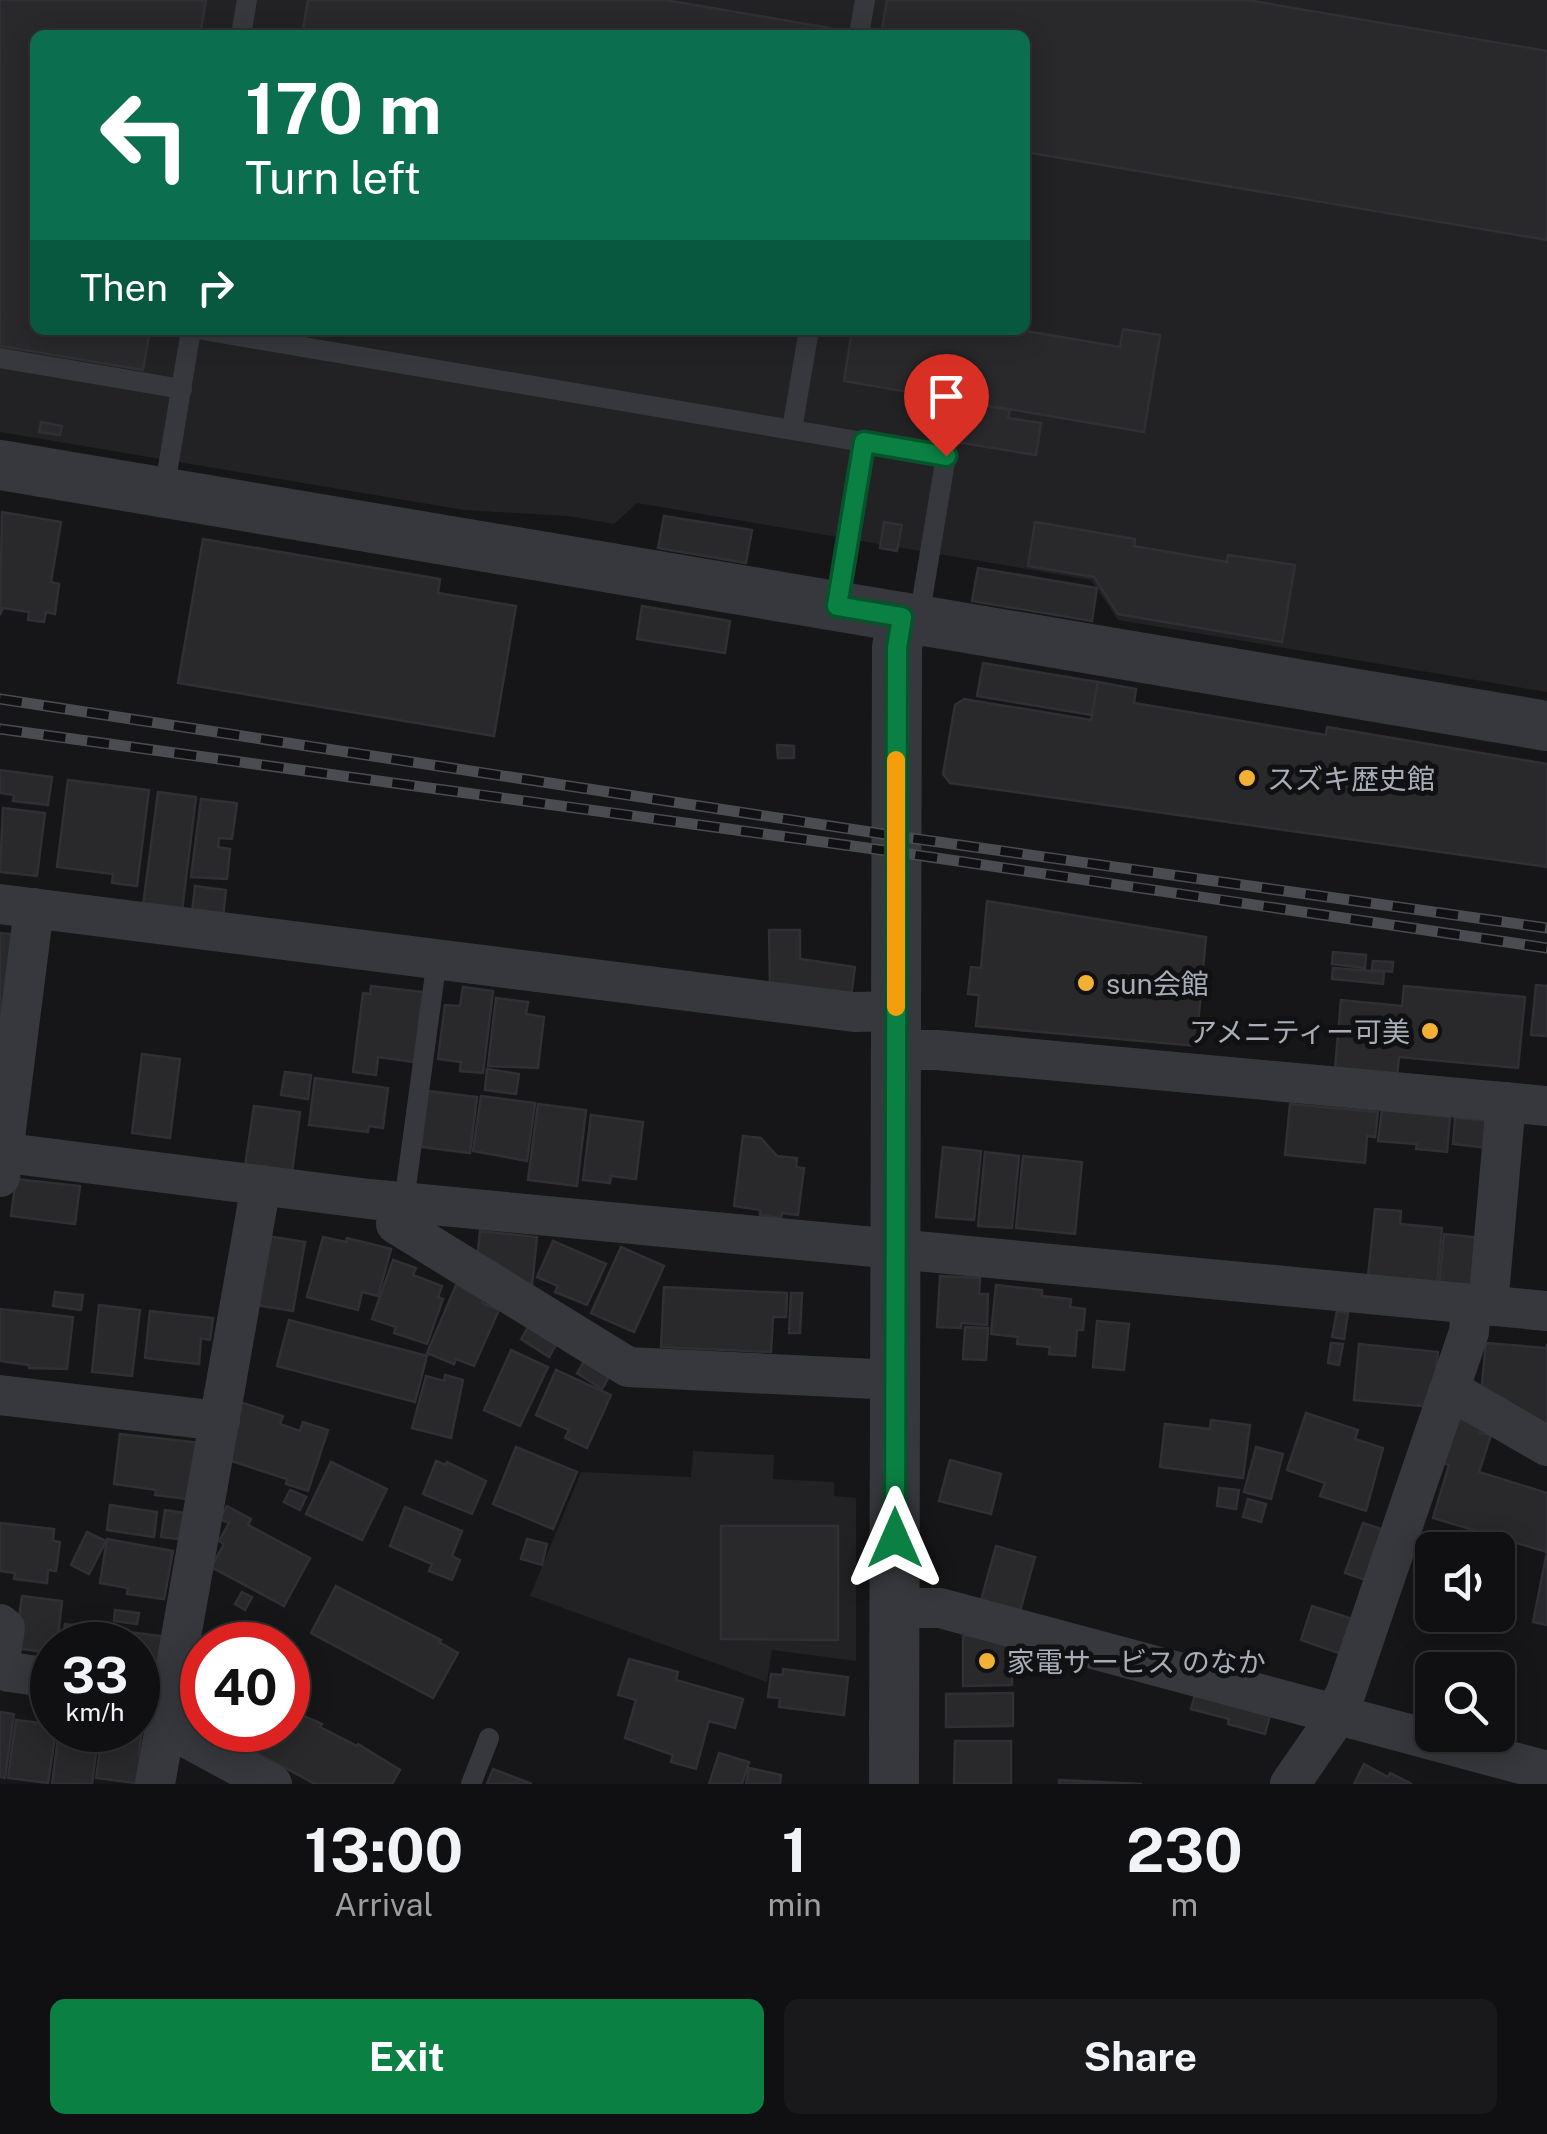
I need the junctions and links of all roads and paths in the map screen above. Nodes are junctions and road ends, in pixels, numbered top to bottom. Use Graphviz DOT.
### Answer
graph roads {
  1 [pos="247,0"];
  2 [pos="865,0"];
  3 [pos="242,30"];
  4 [pos="860,30"];
  5 [pos="191,335"];
  6 [pos="233,335"];
  7 [pos="808,335"];
  8 [pos="0,358"];
  9 [pos="182,389"];
  10 [pos="792,429"];
  11 [pos="864,442"];
  12 [pos="0,465"];
  13 [pos="164,492"];
  14 [pos="837,606"];
  15 [pos="910,619"];
  16 [pos="1547,726"];
  17 [pos="17,906"];
  18 [pos="438,959"];
  19 [pos="896,1031"];
  20 [pos="1506,1102"];
  21 [pos="1547,1106"];
  22 [pos="1,1162"];
  23 [pos="261,1185"];
  24 [pos="401,1202"];
  25 [pos="895,1249"];
  26 [pos="1479,1305"];
  27 [pos="1547,1312"];
  28 [pos="895,1380"];
  29 [pos="1448,1392"];
  30 [pos="0,1395"];
  31 [pos="220,1421"];
  32 [pos="1547,1446"];
  33 [pos="895,1608"];
  34 [pos="0,1624"];
  35 [pos="30,1675"];
  36 [pos="160,1700"];
  37 [pos="160,1706"];
  38 [pos="1336,1715"];
  39 [pos="489,1738"];
  40 [pos="157,1752"];
  41 [pos="1547,1771"];
  42 [pos="155,1784"];
  43 [pos="272,1784"];
  44 [pos="471,1784"];
  45 [pos="894,1784"];
  46 [pos="1290,1784"];
  1 -- 3 [label="lane"];
  2 -- 4 [label="lane"];
  5 -- 9 [label="lane"];
  6 -- 10 [label="lane"];
  7 -- 10 [label="lane"];
  8 -- 9 [label="lane"];
  9 -- 13 [label="lane"];
  10 -- 11 [label="lane"];
  11 -- 14 [label="lane"];
  11 -- 15 [label="lane"];
  12 -- 13 [label="street"];
  13 -- 14 [label="street"];
  14 -- 15 [label="street"];
  15 -- 16 [label="street"];
  15 -- 19 [label="street"];
  17 -- 18 [label="street"];
  17 -- 22 [label="street"];
  18 -- 19 [label="street"];
  18 -- 24 [label="lane"];
  19 -- 20 [label="street"];
  19 -- 25 [label="street"];
  20 -- 21 [label="street"];
  20 -- 26 [label="street"];
  22 -- 23 [label="street"];
  23 -- 24 [label="street"];
  23 -- 31 [label="street"];
  24 -- 25 [label="street"];
  24 -- 28 [label="street"];
  25 -- 26 [label="street"];
  25 -- 28 [label="street"];
  26 -- 27 [label="street"];
  26 -- 29 [label="street"];
  28 -- 33 [label="street"];
  29 -- 32 [label="street"];
  29 -- 38 [label="street"];
  30 -- 31 [label="street"];
  31 -- 36 [label="street"];
  33 -- 38 [label="street"];
  33 -- 45 [label="street"];
  34 -- 35 [label="street"];
  37 -- 43 [label="street"];
  38 -- 41 [label="street"];
  38 -- 46 [label="street"];
  39 -- 44 [label="lane"];
  40 -- 42 [label="street"];
}
